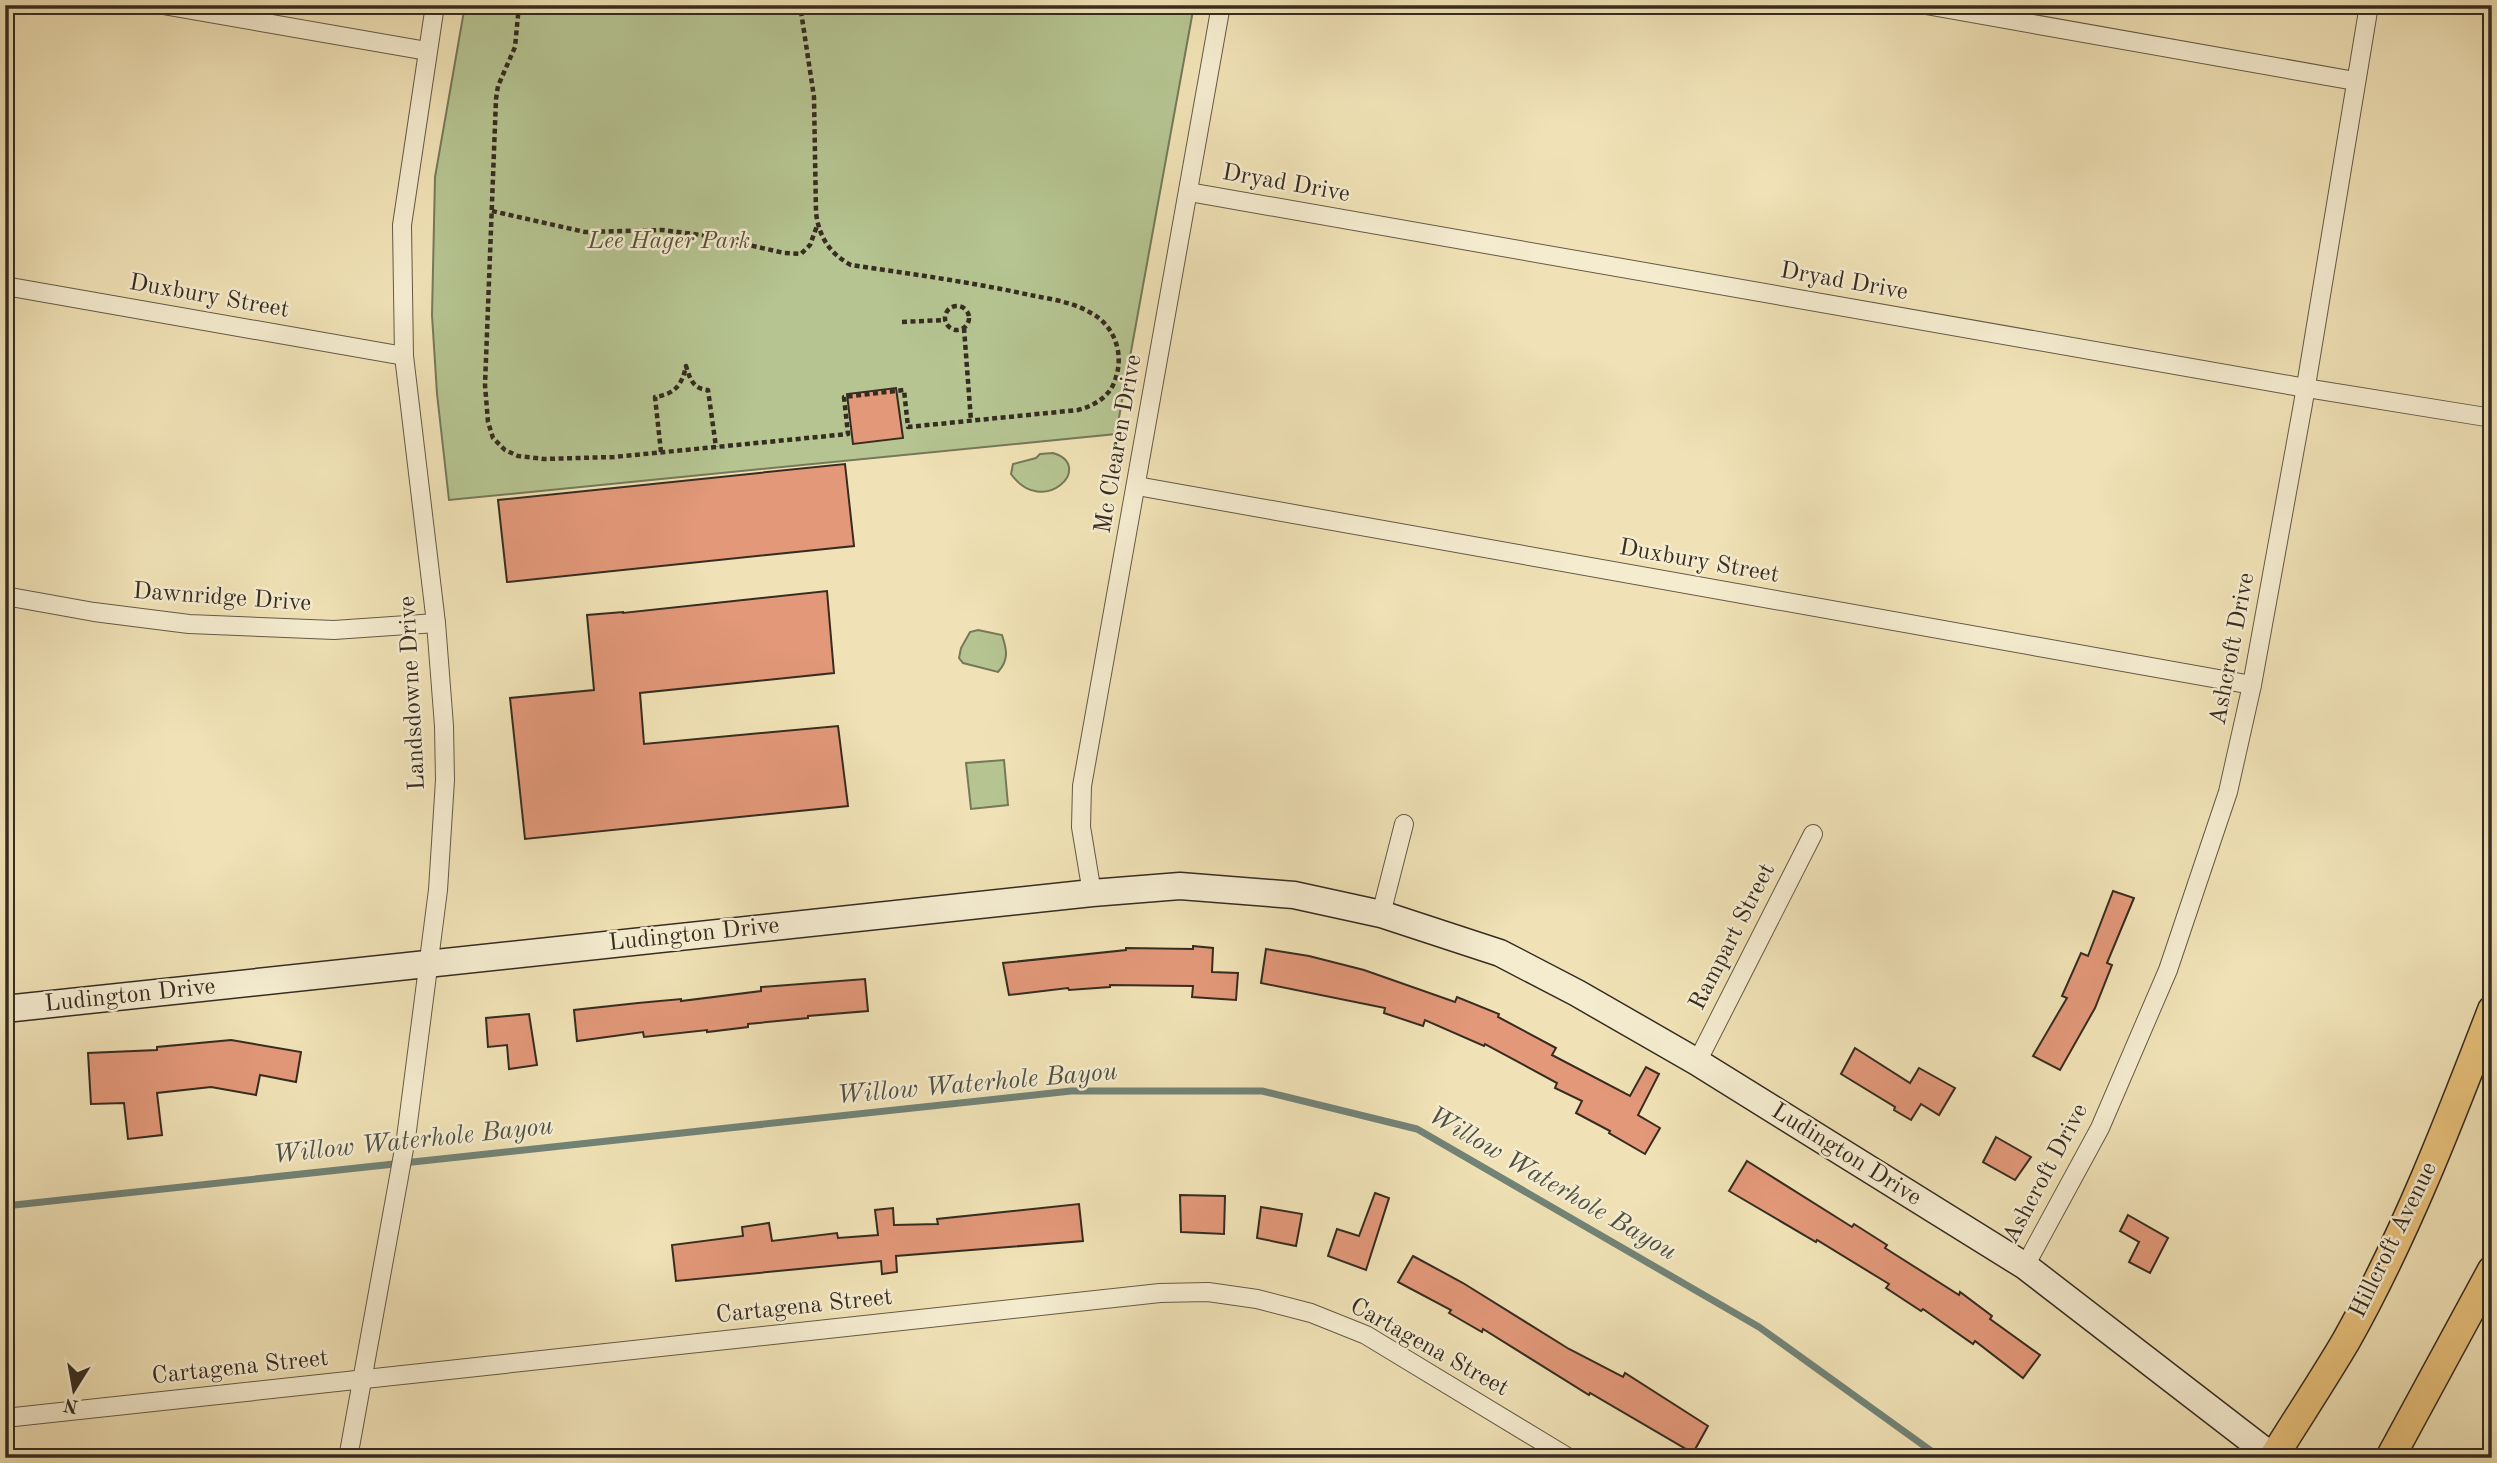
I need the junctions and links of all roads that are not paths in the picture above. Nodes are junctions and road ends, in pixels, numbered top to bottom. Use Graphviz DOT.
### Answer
graph roads {
  1 [pos="163,5"];
  2 [pos="435,5"];
  3 [pos="1221,5"];
  4 [pos="1926,5"];
  5 [pos="2369,5"];
  6 [pos="427,51"];
  7 [pos="2355,81"];
  8 [pos="1189,192"];
  9 [pos="5,286"];
  10 [pos="404,356"];
  11 [pos="2306,388"];
  12 [pos="2492,418"];
  13 [pos="1137,486"];
  14 [pos="5,596"];
  15 [pos="436,623"];
  16 [pos="2252,685"];
  17 [pos="1404,824"];
  18 [pos="1813,834"];
  19 [pos="1092,892"];
  20 [pos="1381,914"];
  21 [pos="429,965"];
  22 [pos="5,1009"];
  23 [pos="2492,1010"];
  24 [pos="1698,1062"];
  25 [pos="2025,1266"];
  26 [pos="2492,1270"];
  27 [pos="362,1379"];
  28 [pos="5,1418"];
  29 [pos="348,1458"];
  30 [pos="1569,1458"];
  31 [pos="2273,1458"];
  32 [pos="2390,1458"];
  1 -- 6 [label="street"];
  2 -- 6 [label="street, Landsdowne Drive"];
  3 -- 8 [label="street, Mc Clearen Drive"];
  4 -- 7 [label="street"];
  5 -- 7 [label="street, Ashcroft Drive"];
  6 -- 10 [label="street, Landsdowne Drive"];
  7 -- 11 [label="street, Ashcroft Drive"];
  8 -- 11 [label="street, Dryad Drive"];
  8 -- 13 [label="street, Mc Clearen Drive"];
  9 -- 10 [label="street, Duxbury Street"];
  10 -- 15 [label="street, Landsdowne Drive"];
  11 -- 12 [label="street, Dryad Drive"];
  11 -- 16 [label="street, Ashcroft Drive"];
  13 -- 16 [label="street, Duxbury Street"];
  13 -- 19 [label="street, Mc Clearen Drive"];
  14 -- 15 [label="street, Dawnridge Drive"];
  15 -- 21 [label="street, Landsdowne Drive"];
  16 -- 25 [label="street, Ashcroft Drive"];
  17 -- 20 [label="street"];
  18 -- 24 [label="street, Rampart Street"];
  19 -- 20 [label="street, Ludington Drive"];
  19 -- 21 [label="street, Ludington Drive"];
  20 -- 24 [label="street, Ludington Drive"];
  21 -- 22 [label="street, Ludington Drive"];
  21 -- 27 [label="street, Landsdowne Drive"];
  23 -- 31 [label="main road, Hillcroft Avenue"];
  24 -- 25 [label="street, Ludington Drive"];
  25 -- 31 [label="street, Ludington Drive"];
  26 -- 32 [label="main road"];
  27 -- 28 [label="street, Cartagena Street"];
  27 -- 29 [label="street, Landsdowne Drive"];
  27 -- 30 [label="street, Cartagena Street"];
}
